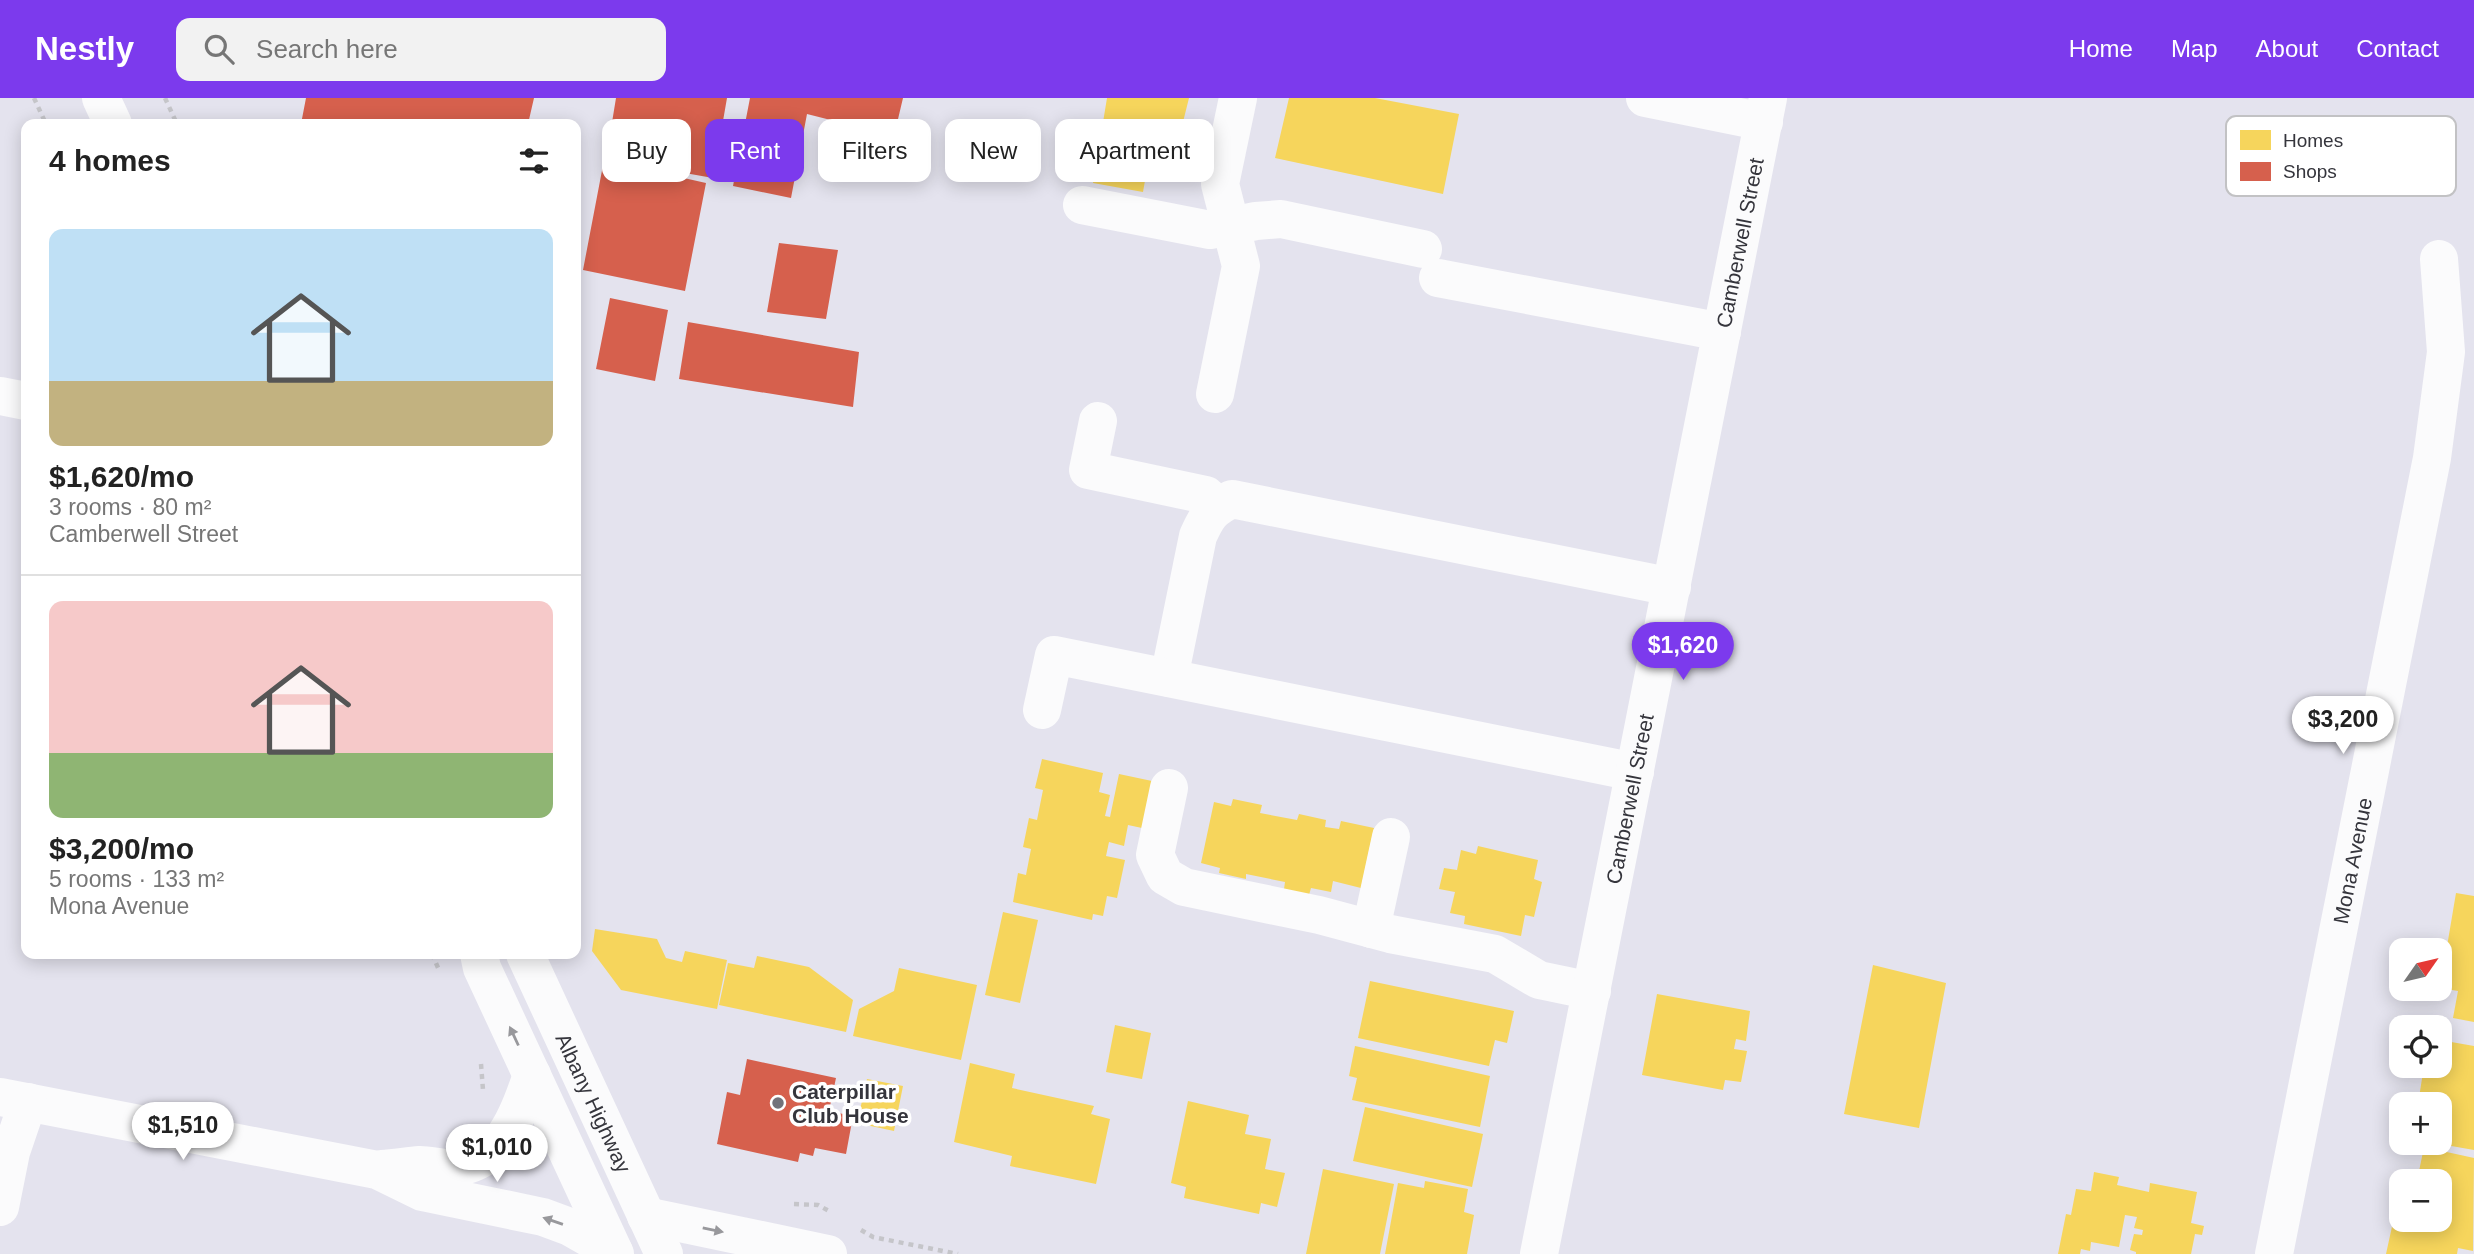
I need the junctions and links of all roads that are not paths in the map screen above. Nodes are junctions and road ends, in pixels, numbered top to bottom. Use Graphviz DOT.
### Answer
graph roads {
  1 [pos="101,98"];
  2 [pos="1238,98"];
  3 [pos="1645,98"];
  4 [pos="1766,110"];
  5 [pos="111,119"];
  6 [pos="1082,205"];
  7 [pos="1230,226"];
  8 [pos="2439,259"];
  9 [pos="1722,332"];
  10 [pos="1215,394"];
  11 [pos="0,396"];
  12 [pos="21,400"];
  13 [pos="1098,421"];
  14 [pos="1216,507"];
  15 [pos="1672,587"];
  16 [pos="1169,678"];
  17 [pos="1042,710"];
  18 [pos="1635,772"];
  19 [pos="1169,788"];
  20 [pos="1391,837"];
  21 [pos="1371,929"];
  22 [pos="480,959"];
  23 [pos="527,959"];
  24 [pos="1591,991"];
  25 [pos="532,1075"];
  26 [pos="14,1099"];
  27 [pos="377,1170"];
  28 [pos="0,1207"];
  29 [pos="646,1216"];
  30 [pos="614,1253"];
  31 [pos="664,1254"];
  32 [pos="828,1254"];
  33 [pos="1539,1254"];
  34 [pos="2274,1254"];
  1 -- 5 [label="main road"];
  2 -- 7 [label="main road"];
  3 -- 4 [label="main road"];
  4 -- 9 [label="main road, Camberwell Street"];
  6 -- 7 [label="main road"];
  7 -- 9 [label="main road"];
  7 -- 10 [label="main road"];
  8 -- 34 [label="main road, Mona Avenue"];
  9 -- 15 [label="main road, Camberwell Street"];
  11 -- 12 [label="main road"];
  13 -- 14 [label="main road"];
  14 -- 15 [label="main road"];
  14 -- 16 [label="main road"];
  15 -- 18 [label="main road, Camberwell Street"];
  16 -- 17 [label="main road"];
  16 -- 18 [label="main road"];
  18 -- 24 [label="main road, Camberwell Street"];
  19 -- 21 [label="main road"];
  20 -- 21 [label="main road"];
  21 -- 24 [label="main road"];
  25 -- 22 [label="main road, Albany Highway, one-way"];
  23 -- 29 [label="main road, Albany Highway"];
  24 -- 33 [label="main road, Camberwell Street"];
  25 -- 27 [label="main road"];
  25 -- 30 [label="main road, Albany Highway"];
  26 -- 27 [label="main road"];
  26 -- 28 [label="main road"];
  30 -- 27 [label="main road, one-way"];
  29 -- 31 [label="main road, Albany Highway"];
  29 -- 32 [label="main road, one-way"];
}
